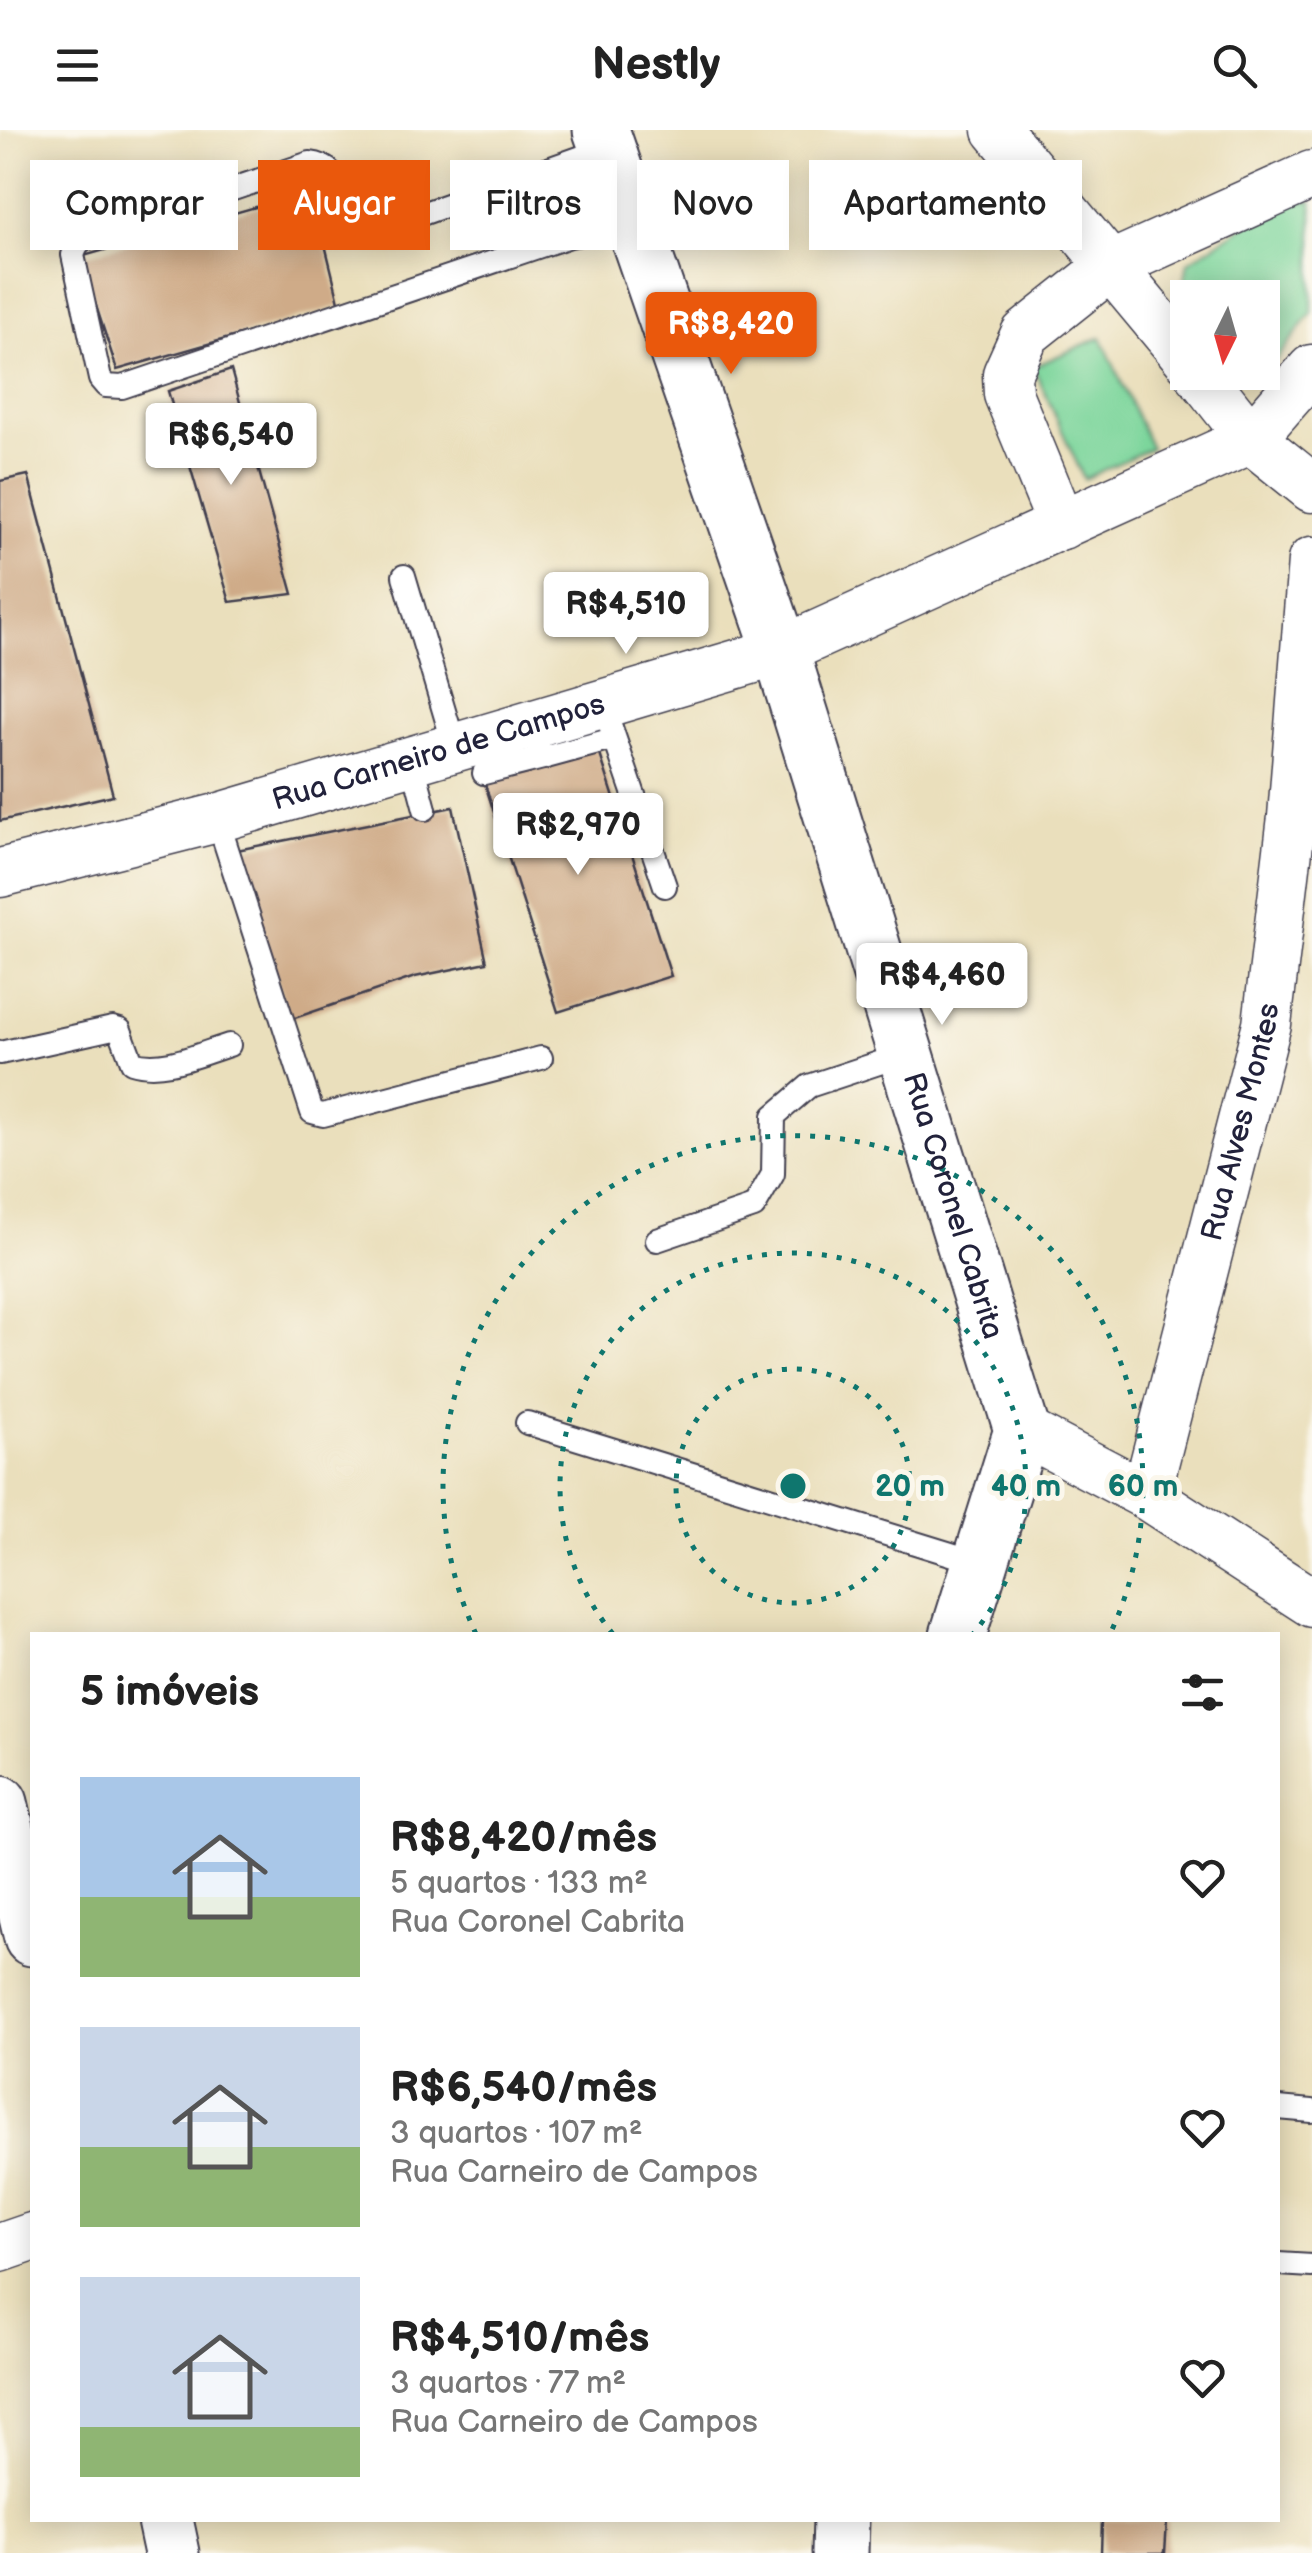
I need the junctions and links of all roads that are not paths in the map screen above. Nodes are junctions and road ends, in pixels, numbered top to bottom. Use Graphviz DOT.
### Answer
graph roads {
  1 [pos="997,130"];
  2 [pos="604,139"];
  3 [pos="1312,175"];
  4 [pos="633,224"];
  5 [pos="1112,265"];
  6 [pos="1170,337"];
  7 [pos="1312,369"];
  8 [pos="1212,390"];
  9 [pos="1251,439"];
  10 [pos="1312,488"];
  11 [pos="1062,526"];
  12 [pos="1312,561"];
  13 [pos="404,576"];
  14 [pos="781,651"];
  15 [pos="608,722"];
  16 [pos="451,761"];
  17 [pos="425,809"];
  18 [pos="217,818"];
  19 [pos="0,872"];
  20 [pos="665,886"];
  21 [pos="229,1045"];
  22 [pos="0,1053"];
  23 [pos="906,1054"];
  24 [pos="541,1058"];
  25 [pos="657,1240"];
  26 [pos="527,1423"];
  27 [pos="1022,1430"];
  28 [pos="1146,1496"];
  29 [pos="980,1563"];
  30 [pos="1312,1603"];
  31 [pos="959,1632"];
  32 [pos="0,1803"];
  33 [pos="29,1907"];
  34 [pos="1280,2108"];
  35 [pos="1312,2111"];
  36 [pos="30,2238"];
  37 [pos="0,2248"];
  38 [pos="1280,2264"];
  39 [pos="1312,2266"];
  40 [pos="164,2522"];
  41 [pos="841,2522"];
  42 [pos="172,2553"];
  43 [pos="840,2553"];
  1 -- 5 [label="street"];
  2 -- 4 [label="street, Rua Coronel Cabrita"];
  2 -- 4 [label="lane"];
  3 -- 5 [label="street"];
  4 -- 14 [label="street, Rua Coronel Cabrita"];
  5 -- 6 [label="street"];
  5 -- 11 [label="street"];
  7 -- 9 [label="street"];
  8 -- 9 [label="street"];
  9 -- 10 [label="street"];
  9 -- 11 [label="street, Rua Carneiro de Campos"];
  11 -- 14 [label="street, Rua Carneiro de Campos"];
  12 -- 28 [label="street, Rua Alves Montes"];
  13 -- 16 [label="lane"];
  14 -- 15 [label="street, Rua Carneiro de Campos"];
  14 -- 23 [label="street, Rua Coronel Cabrita"];
  15 -- 16 [label="street, Rua Carneiro de Campos"];
  15 -- 20 [label="lane"];
  16 -- 17 [label="lane"];
  16 -- 18 [label="street, Rua Carneiro de Campos"];
  18 -- 19 [label="street, Rua Carneiro de Campos"];
  18 -- 24 [label="lane"];
  21 -- 22 [label="lane"];
  23 -- 25 [label="lane"];
  23 -- 27 [label="street, Rua Coronel Cabrita"];
  26 -- 29 [label="lane"];
  27 -- 28 [label="street"];
  27 -- 29 [label="street"];
  28 -- 30 [label="street"];
  29 -- 31 [label="street"];
  32 -- 33 [label="street"];
  34 -- 35 [label="lane"];
  36 -- 37 [label="street"];
  38 -- 39 [label="lane"];
  40 -- 42 [label="street"];
  41 -- 43 [label="street"];
}
